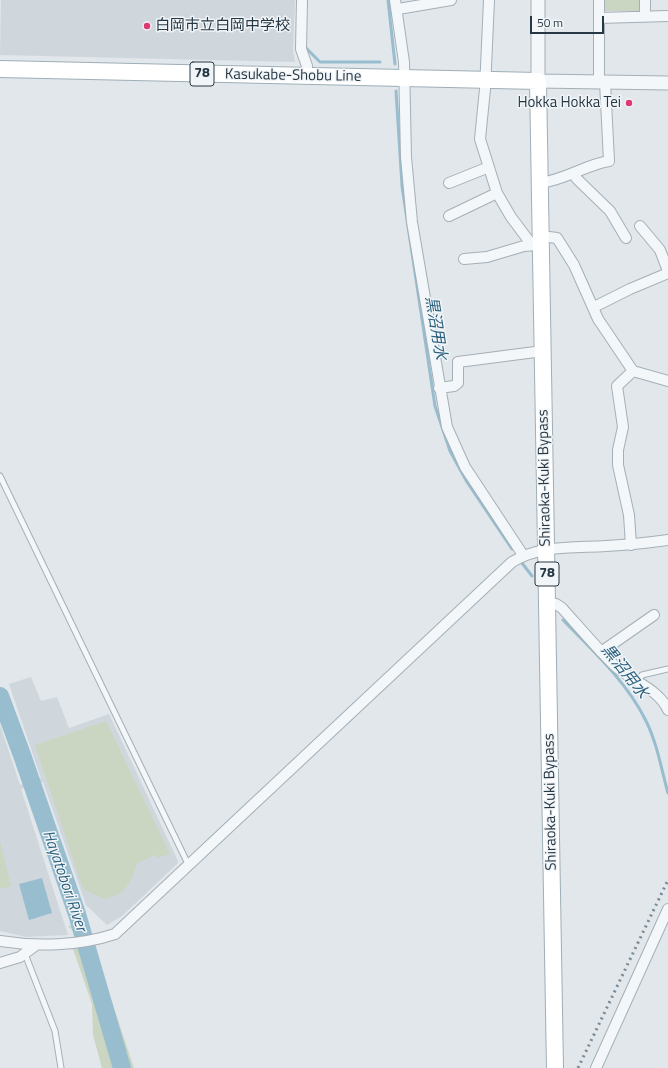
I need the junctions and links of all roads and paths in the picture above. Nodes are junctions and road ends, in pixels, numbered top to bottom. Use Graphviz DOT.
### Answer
graph roads {
  1 [pos="302,0"];
  2 [pos="451,0"];
  3 [pos="489,0"];
  4 [pos="538,0"];
  5 [pos="599,0"];
  6 [pos="645,0"];
  7 [pos="396,4"];
  8 [pos="645,16"];
  9 [pos="668,16"];
  10 [pos="599,18"];
  11 [pos="0,69"];
  12 [pos="307,76"];
  13 [pos="405,78"];
  14 [pos="485,79"];
  15 [pos="538,81"];
  16 [pos="602,82"];
  17 [pos="668,83"];
  18 [pos="489,167"];
  19 [pos="574,173"];
  20 [pos="449,183"];
  21 [pos="540,183"];
  22 [pos="497,193"];
  23 [pos="449,216"];
  24 [pos="640,226"];
  25 [pos="626,238"];
  26 [pos="538,242"];
  27 [pos="464,260"];
  28 [pos="668,272"];
  29 [pos="594,307"];
  30 [pos="543,351"];
  31 [pos="633,371"];
  32 [pos="668,381"];
  33 [pos="439,388"];
  34 [pos="0,476"];
  35 [pos="668,540"];
  36 [pos="631,545"];
  37 [pos="547,551"];
  38 [pos="523,555"];
  39 [pos="548,602"];
  40 [pos="654,615"];
  41 [pos="601,652"];
  42 [pos="668,669"];
  43 [pos="638,681"];
  44 [pos="668,710"];
  45 [pos="188,864"];
  46 [pos="668,909"];
  47 [pos="0,941"];
  48 [pos="36,945"];
  49 [pos="25,954"];
  50 [pos="0,963"];
  51 [pos="61,1068"];
  52 [pos="555,1068"];
  53 [pos="596,1068"];
  1 -- 12 [label="street"];
  2 -- 7 [label="street"];
  3 -- 14 [label="street"];
  4 -- 15 [label="street"];
  5 -- 10 [label="street"];
  6 -- 8 [label="street"];
  7 -- 13 [label="street"];
  8 -- 9 [label="street"];
  8 -- 10 [label="street"];
  10 -- 16 [label="street"];
  11 -- 12 [label="main road, Kasukabe-Shobu Line / 78"];
  12 -- 13 [label="main road, Kasukabe-Shobu Line / 78"];
  13 -- 14 [label="main road, Kasukabe-Shobu Line / 78"];
  13 -- 33 [label="street"];
  14 -- 15 [label="main road, Kasukabe-Shobu Line / 78"];
  14 -- 18 [label="street"];
  15 -- 16 [label="street"];
  15 -- 21 [label="main road, Shiraoka-Kuki Bypass / 78"];
  16 -- 17 [label="street"];
  16 -- 19 [label="street"];
  18 -- 20 [label="street"];
  18 -- 22 [label="street"];
  19 -- 21 [label="street"];
  19 -- 25 [label="street"];
  21 -- 26 [label="main road, Shiraoka-Kuki Bypass / 78"];
  22 -- 23 [label="street"];
  22 -- 26 [label="street"];
  24 -- 28 [label="street"];
  26 -- 27 [label="street"];
  26 -- 29 [label="street"];
  26 -- 30 [label="main road, Shiraoka-Kuki Bypass / 78"];
  28 -- 29 [label="street"];
  29 -- 31 [label="street"];
  30 -- 33 [label="street"];
  30 -- 37 [label="main road, Shiraoka-Kuki Bypass / 78"];
  31 -- 32 [label="street"];
  31 -- 36 [label="street"];
  33 -- 38 [label="street"];
  34 -- 45 [label="lane"];
  35 -- 36 [label="street"];
  36 -- 37 [label="street"];
  37 -- 38 [label="street"];
  37 -- 39 [label="main road, Shiraoka-Kuki Bypass / 78"];
  38 -- 45 [label="street"];
  39 -- 41 [label="street"];
  39 -- 52 [label="main road, Shiraoka-Kuki Bypass / 78"];
  40 -- 41 [label="street"];
  41 -- 43 [label="street"];
  42 -- 43 [label="lane"];
  43 -- 44 [label="street"];
  45 -- 48 [label="street"];
  46 -- 53 [label="street"];
  47 -- 48 [label="street"];
  48 -- 49 [label="street"];
  49 -- 50 [label="street"];
  49 -- 51 [label="lane"];
}
